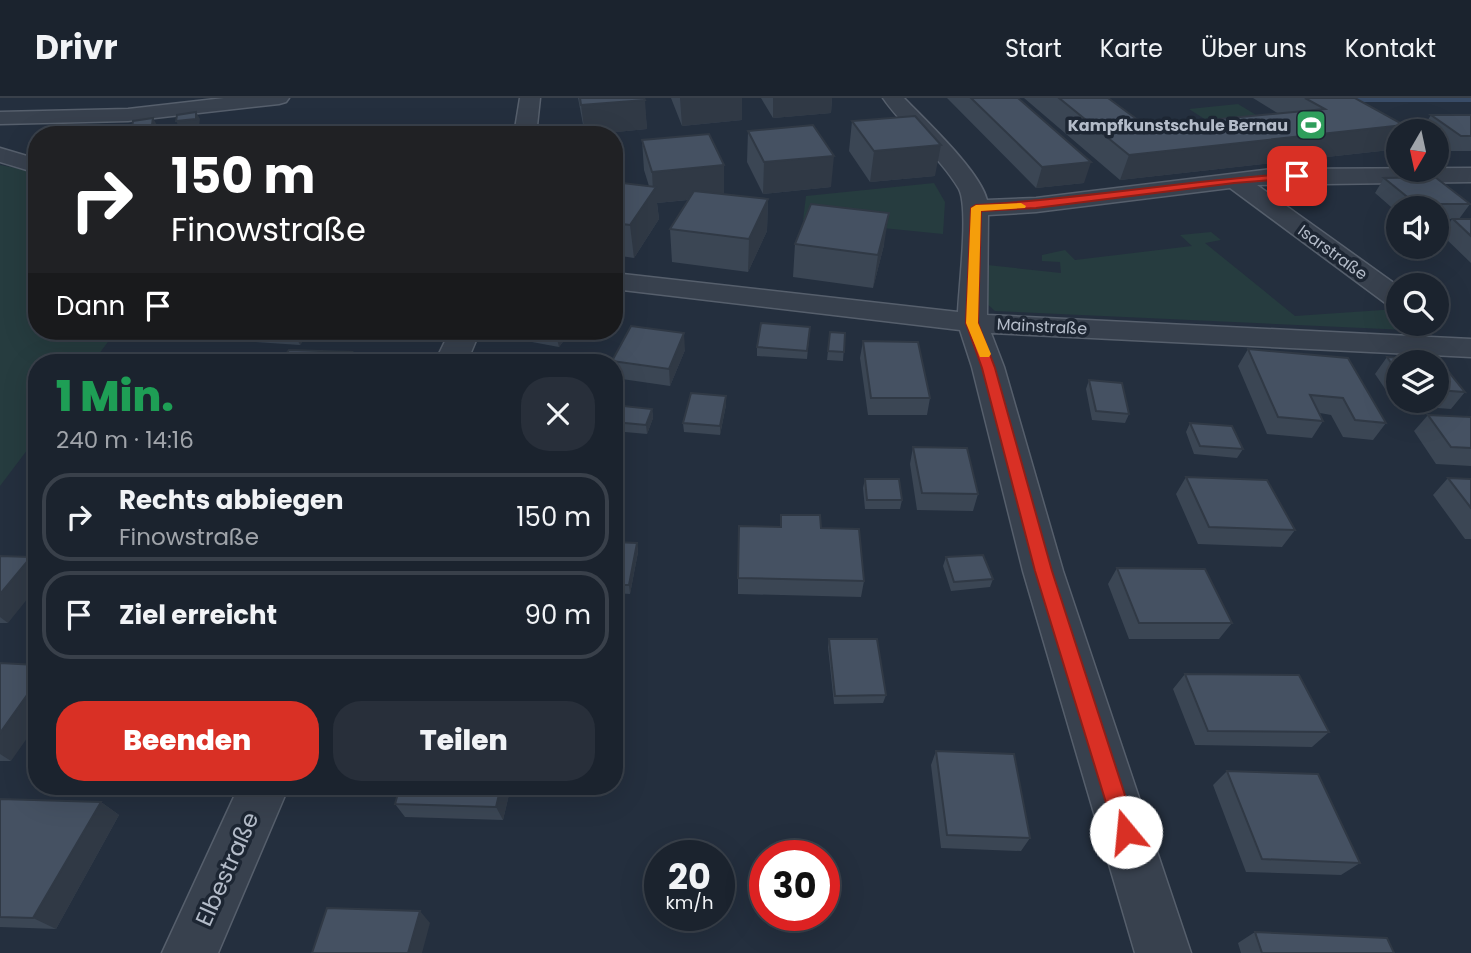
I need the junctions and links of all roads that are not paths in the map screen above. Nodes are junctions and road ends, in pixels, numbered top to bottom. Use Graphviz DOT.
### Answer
graph roads {
  1 [pos="279,98"];
  2 [pos="530,98"];
  3 [pos="893,98"];
  4 [pos="127,106"];
  5 [pos="0,117"];
  6 [pos="525,126"];
  7 [pos="0,155"];
  8 [pos="28,163"];
  9 [pos="1471,175"];
  10 [pos="1234,180"];
  11 [pos="976,208"];
  12 [pos="623,282"];
  13 [pos="1386,290"];
  14 [pos="972,323"];
  15 [pos="1449,336"];
  16 [pos="1465,347"];
  17 [pos="260,795"];
  18 [pos="190,953"];
  19 [pos="1163,953"];
  1 -- 4 [label="street"];
  2 -- 6 [label="street"];
  3 -- 11 [label="street"];
  4 -- 5 [label="street"];
  7 -- 8 [label="street"];
  9 -- 10 [label="street"];
  10 -- 11 [label="street"];
  10 -- 13 [label="street, Isarstraße"];
  11 -- 14 [label="street"];
  12 -- 14 [label="street, Mainstraße"];
  14 -- 16 [label="street, Mainstraße"];
  14 -- 19 [label="street"];
  15 -- 16 [label="street"];
  17 -- 18 [label="street, Elbestraße"];
}
